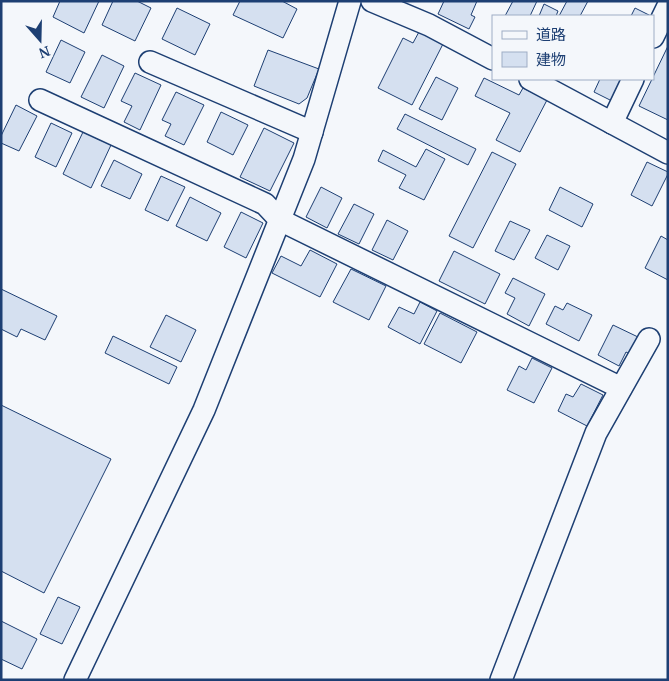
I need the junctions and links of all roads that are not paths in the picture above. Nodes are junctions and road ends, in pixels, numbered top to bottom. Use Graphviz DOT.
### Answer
graph roads {
  1 [pos="350,1"];
  2 [pos="372,1"];
  3 [pos="668,6"];
  4 [pos="654,35"];
  5 [pos="492,58"];
  6 [pos="150,62"];
  7 [pos="532,80"];
  8 [pos="633,80"];
  9 [pos="40,100"];
  10 [pos="612,123"];
  11 [pos="312,132"];
  12 [pos="668,153"];
  13 [pos="280,220"];
  14 [pos="649,339"];
  15 [pos="621,388"];
  16 [pos="75,680"];
  17 [pos="501,680"];
  1 -- 11 [label="street"];
  2 -- 5 [label="street"];
  3 -- 4 [label="street"];
  6 -- 11 [label="street"];
  7 -- 10 [label="street"];
  8 -- 10 [label="street"];
  9 -- 13 [label="street"];
  10 -- 12 [label="street"];
  11 -- 13 [label="street"];
  13 -- 15 [label="street"];
  13 -- 16 [label="street"];
  14 -- 15 [label="street"];
  15 -- 17 [label="street"];
}
